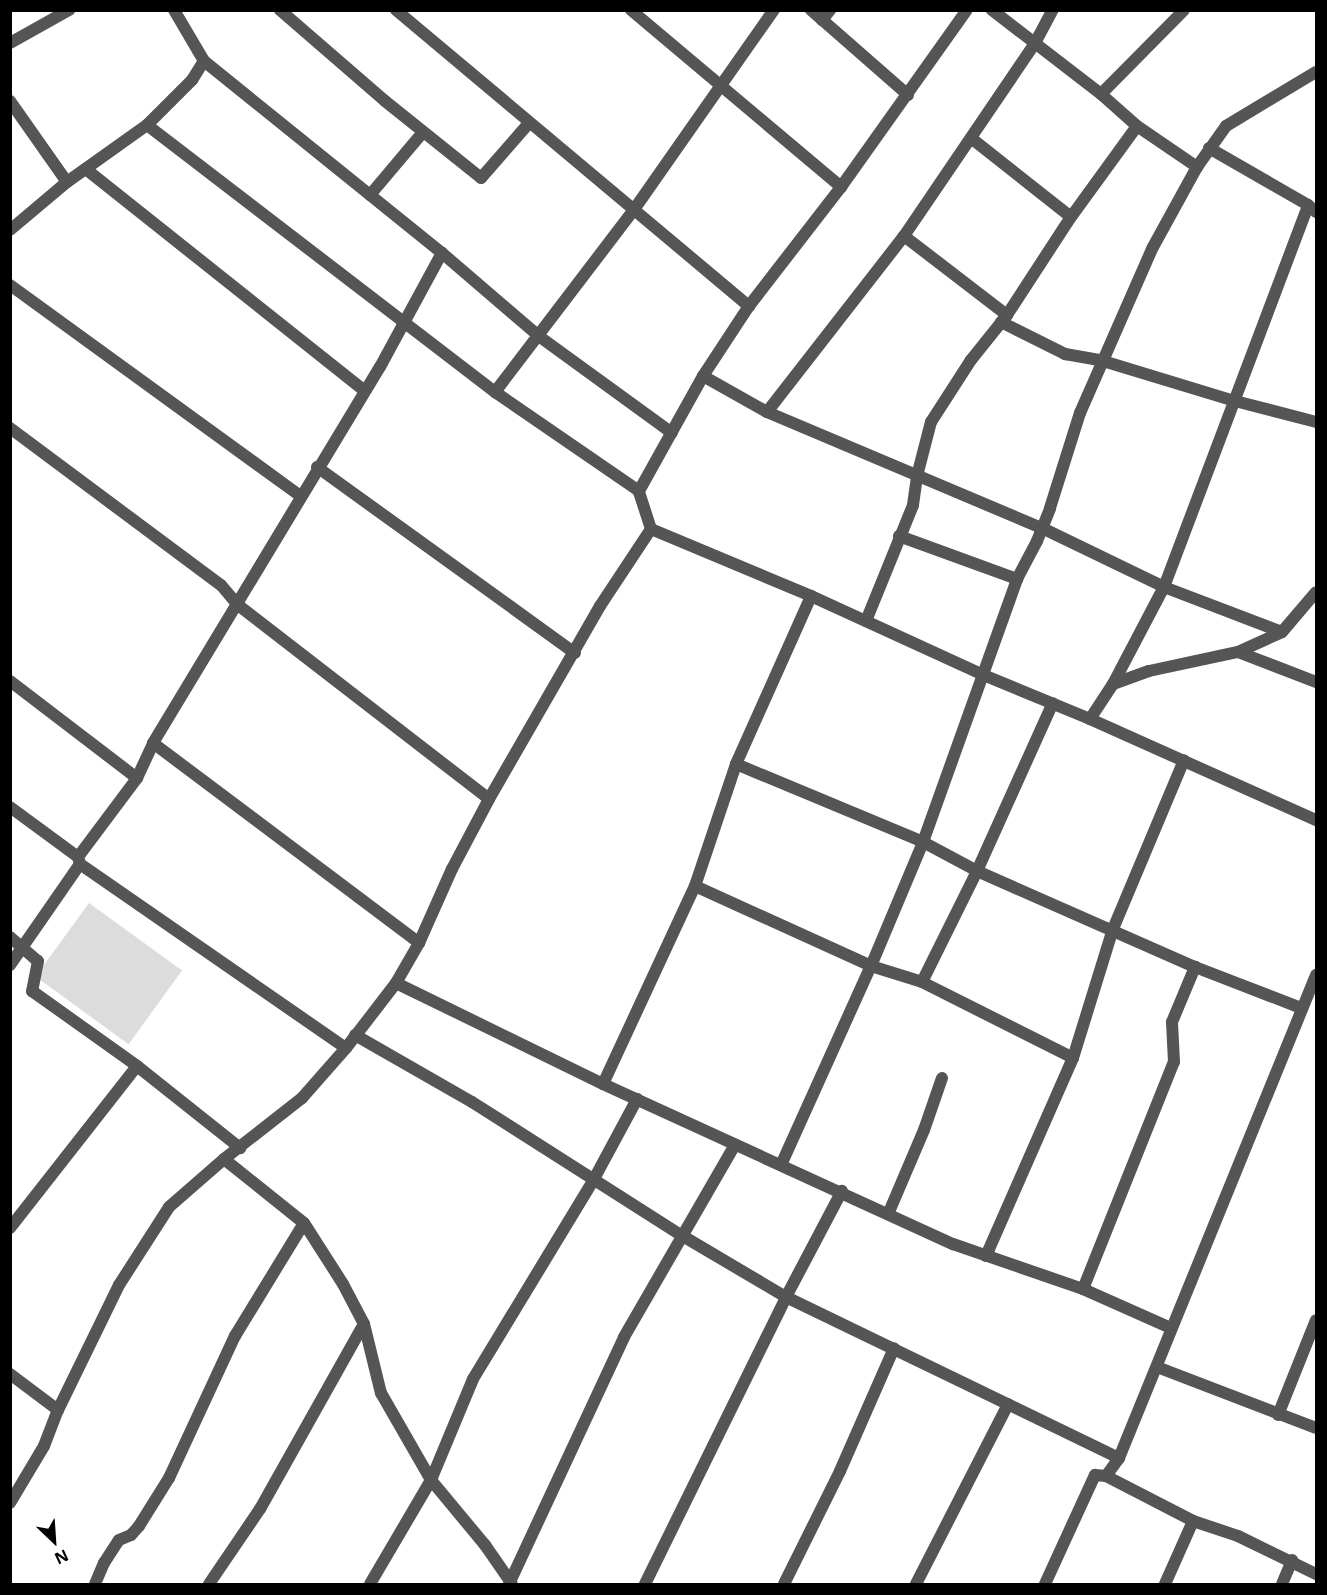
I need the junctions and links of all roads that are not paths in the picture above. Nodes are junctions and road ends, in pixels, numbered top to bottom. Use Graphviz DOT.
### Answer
graph roads {
  1 [pos="69,10"];
  2 [pos="190,10"];
  3 [pos="279,10"];
  4 [pos="396,10"];
  5 [pos="631,10"];
  6 [pos="774,10"];
  7 [pos="811,10"];
  8 [pos="967,10"];
  9 [pos="992,10"];
  10 [pos="1053,10"];
  11 [pos="1184,10"];
  12 [pos="176,14"];
  13 [pos="826,15"];
  14 [pos="10,43"];
  15 [pos="1034,45"];
  16 [pos="204,61"];
  17 [pos="1317,72"];
  18 [pos="721,85"];
  19 [pos="1101,94"];
  20 [pos="908,95"];
  21 [pos="10,101"];
  22 [pos="529,123"];
  23 [pos="147,124"];
  24 [pos="1137,126"];
  25 [pos="423,132"];
  26 [pos="971,138"];
  27 [pos="1209,148"];
  28 [pos="1197,167"];
  29 [pos="87,170"];
  30 [pos="68,182"];
  31 [pos="841,187"];
  32 [pos="370,195"];
  33 [pos="1312,209"];
  34 [pos="633,211"];
  35 [pos="1071,217"];
  36 [pos="10,230"];
  37 [pos="904,236"];
  38 [pos="442,254"];
  39 [pos="10,285"];
  40 [pos="749,306"];
  41 [pos="1004,319"];
  42 [pos="405,320"];
  43 [pos="540,337"];
  44 [pos="1103,361"];
  45 [pos="703,376"];
  46 [pos="364,391"];
  47 [pos="495,392"];
  48 [pos="1235,401"];
  49 [pos="768,412"];
  50 [pos="1317,422"];
  51 [pos="10,428"];
  52 [pos="672,433"];
  53 [pos="318,467"];
  54 [pos="917,476"];
  55 [pos="639,491"];
  56 [pos="300,496"];
  57 [pos="1042,528"];
  58 [pos="651,529"];
  59 [pos="899,536"];
  60 [pos="1017,579"];
  61 [pos="1164,586"];
  62 [pos="1317,592"];
  63 [pos="811,596"];
  64 [pos="238,605"];
  65 [pos="866,621"];
  66 [pos="1282,632"];
  67 [pos="1238,652"];
  68 [pos="575,653"];
  69 [pos="981,674"];
  70 [pos="10,681"];
  71 [pos="1317,682"];
  72 [pos="1113,684"];
  73 [pos="1053,703"];
  74 [pos="1090,719"];
  75 [pos="153,743"];
  76 [pos="1184,760"];
  77 [pos="736,764"];
  78 [pos="137,778"];
  79 [pos="489,799"];
  80 [pos="10,807"];
  81 [pos="1317,820"];
  82 [pos="923,842"];
  83 [pos="79,860"];
  84 [pos="977,871"];
  85 [pos="695,886"];
  86 [pos="1113,929"];
  87 [pos="10,937"];
  88 [pos="419,943"];
  89 [pos="23,946"];
  90 [pos="10,964"];
  91 [pos="871,966"];
  92 [pos="1195,967"];
  93 [pos="1317,975"];
  94 [pos="922,982"];
  95 [pos="396,983"];
  96 [pos="1301,1008"];
  97 [pos="355,1035"];
  98 [pos="346,1048"];
  99 [pos="1073,1058"];
  100 [pos="137,1066"];
  101 [pos="942,1078"];
  102 [pos="603,1084"];
  103 [pos="637,1099"];
  104 [pos="735,1144"];
  105 [pos="240,1148"];
  106 [pos="224,1159"];
  107 [pos="781,1165"];
  108 [pos="594,1179"];
  109 [pos="842,1191"];
  110 [pos="889,1212"];
  111 [pos="304,1223"];
  112 [pos="10,1228"];
  113 [pos="681,1235"];
  114 [pos="986,1256"];
  115 [pos="1083,1289"];
  116 [pos="786,1297"];
  117 [pos="1317,1320"];
  118 [pos="364,1324"];
  119 [pos="1171,1328"];
  120 [pos="894,1348"];
  121 [pos="1157,1367"];
  122 [pos="10,1374"];
  123 [pos="1008,1404"];
  124 [pos="58,1410"];
  125 [pos="1278,1415"];
  126 [pos="1317,1428"];
  127 [pos="1119,1458"];
  128 [pos="1106,1476"];
  129 [pos="431,1480"];
  130 [pos="10,1503"];
  131 [pos="1193,1521"];
  132 [pos="1292,1560"];
  133 [pos="1317,1574"];
  134 [pos="95,1584"];
  135 [pos="209,1584"];
  136 [pos="370,1584"];
  137 [pos="510,1584"];
  138 [pos="645,1584"];
  139 [pos="784,1584"];
  140 [pos="916,1584"];
  141 [pos="1045,1584"];
  142 [pos="1165,1584"];
  143 [pos="1282,1584"];
  1 -- 14 [label="street"];
  2 -- 12 [label="street"];
  3 -- 25 [label="street"];
  4 -- 22 [label="street"];
  5 -- 18 [label="street"];
  6 -- 18 [label="street"];
  7 -- 13 [label="street"];
  8 -- 20 [label="street"];
  9 -- 15 [label="street"];
  10 -- 15 [label="street"];
  11 -- 19 [label="street"];
  12 -- 16 [label="street"];
  13 -- 20 [label="street"];
  15 -- 19 [label="street"];
  15 -- 26 [label="street"];
  16 -- 23 [label="street"];
  16 -- 32 [label="street"];
  17 -- 27 [label="street"];
  18 -- 31 [label="street"];
  18 -- 34 [label="street"];
  19 -- 24 [label="street"];
  20 -- 31 [label="street"];
  21 -- 30 [label="street"];
  22 -- 25 [label="street"];
  22 -- 34 [label="street"];
  23 -- 29 [label="street"];
  23 -- 42 [label="street"];
  24 -- 28 [label="street"];
  24 -- 35 [label="street"];
  25 -- 32 [label="street"];
  26 -- 35 [label="street"];
  26 -- 37 [label="street"];
  27 -- 28 [label="street"];
  27 -- 33 [label="street"];
  28 -- 44 [label="street"];
  29 -- 30 [label="street"];
  29 -- 46 [label="street"];
  30 -- 36 [label="street"];
  31 -- 40 [label="street"];
  32 -- 38 [label="street"];
  33 -- 48 [label="street"];
  34 -- 40 [label="street"];
  34 -- 43 [label="street"];
  35 -- 41 [label="street"];
  37 -- 41 [label="street"];
  37 -- 49 [label="street"];
  38 -- 42 [label="street"];
  38 -- 43 [label="street"];
  39 -- 56 [label="street"];
  40 -- 45 [label="street"];
  41 -- 44 [label="street"];
  41 -- 54 [label="street"];
  42 -- 46 [label="street"];
  42 -- 47 [label="street"];
  43 -- 47 [label="street"];
  43 -- 52 [label="street"];
  44 -- 48 [label="street"];
  44 -- 57 [label="street"];
  45 -- 49 [label="street"];
  45 -- 52 [label="street"];
  46 -- 53 [label="street"];
  47 -- 55 [label="street"];
  48 -- 50 [label="street"];
  48 -- 61 [label="street"];
  49 -- 54 [label="street"];
  51 -- 64 [label="street"];
  52 -- 55 [label="street"];
  53 -- 56 [label="street"];
  53 -- 68 [label="street"];
  54 -- 57 [label="street"];
  54 -- 59 [label="street"];
  55 -- 58 [label="street"];
  56 -- 64 [label="street"];
  57 -- 60 [label="street"];
  57 -- 61 [label="street"];
  58 -- 63 [label="street"];
  58 -- 68 [label="street"];
  59 -- 60 [label="street"];
  59 -- 65 [label="street"];
  60 -- 69 [label="street"];
  61 -- 66 [label="street"];
  61 -- 72 [label="street"];
  62 -- 66 [label="street"];
  63 -- 65 [label="street"];
  63 -- 77 [label="street"];
  64 -- 75 [label="street"];
  64 -- 79 [label="street"];
  65 -- 69 [label="street"];
  66 -- 67 [label="street"];
  67 -- 71 [label="street"];
  67 -- 72 [label="street"];
  68 -- 79 [label="street"];
  69 -- 73 [label="street"];
  69 -- 82 [label="street"];
  70 -- 78 [label="street"];
  72 -- 74 [label="street"];
  73 -- 74 [label="street"];
  73 -- 84 [label="street"];
  74 -- 76 [label="street"];
  75 -- 78 [label="street"];
  75 -- 88 [label="street"];
  76 -- 81 [label="street"];
  76 -- 86 [label="street"];
  77 -- 82 [label="street"];
  77 -- 85 [label="street"];
  78 -- 83 [label="street"];
  79 -- 88 [label="street"];
  80 -- 83 [label="street"];
  82 -- 84 [label="street"];
  82 -- 91 [label="street"];
  83 -- 89 [label="street"];
  83 -- 98 [label="street"];
  84 -- 86 [label="street"];
  84 -- 94 [label="street"];
  85 -- 91 [label="street"];
  85 -- 102 [label="street"];
  86 -- 92 [label="street"];
  86 -- 99 [label="street"];
  87 -- 89 [label="street"];
  88 -- 95 [label="street"];
  89 -- 90 [label="street"];
  89 -- 100 [label="street"];
  91 -- 94 [label="street"];
  91 -- 107 [label="street"];
  92 -- 96 [label="street"];
  92 -- 115 [label="street"];
  93 -- 96 [label="street"];
  94 -- 99 [label="street"];
  95 -- 97 [label="street"];
  95 -- 102 [label="street"];
  96 -- 119 [label="street"];
  97 -- 98 [label="street"];
  97 -- 108 [label="street"];
  98 -- 105 [label="street"];
  99 -- 114 [label="street"];
  100 -- 105 [label="street"];
  100 -- 112 [label="street"];
  101 -- 110 [label="street"];
  102 -- 103 [label="street"];
  103 -- 104 [label="street"];
  103 -- 108 [label="street"];
  104 -- 107 [label="street"];
  104 -- 113 [label="street"];
  105 -- 106 [label="street"];
  106 -- 111 [label="street"];
  106 -- 124 [label="street"];
  107 -- 109 [label="street"];
  108 -- 113 [label="street"];
  108 -- 129 [label="street"];
  109 -- 110 [label="street"];
  109 -- 116 [label="street"];
  110 -- 114 [label="street"];
  111 -- 118 [label="street"];
  111 -- 134 [label="street"];
  113 -- 116 [label="street"];
  113 -- 137 [label="street"];
  114 -- 115 [label="street"];
  115 -- 119 [label="street"];
  116 -- 120 [label="street"];
  116 -- 138 [label="street"];
  117 -- 125 [label="street"];
  118 -- 129 [label="street"];
  118 -- 135 [label="street"];
  119 -- 121 [label="street"];
  120 -- 123 [label="street"];
  120 -- 139 [label="street"];
  121 -- 125 [label="street"];
  121 -- 127 [label="street"];
  122 -- 124 [label="street"];
  123 -- 127 [label="street"];
  123 -- 140 [label="street"];
  124 -- 130 [label="street"];
  125 -- 126 [label="street"];
  127 -- 128 [label="street"];
  128 -- 131 [label="street"];
  128 -- 141 [label="street"];
  129 -- 136 [label="street"];
  129 -- 137 [label="street"];
  131 -- 132 [label="street"];
  131 -- 142 [label="street"];
  132 -- 133 [label="street"];
  132 -- 143 [label="street"];
}
